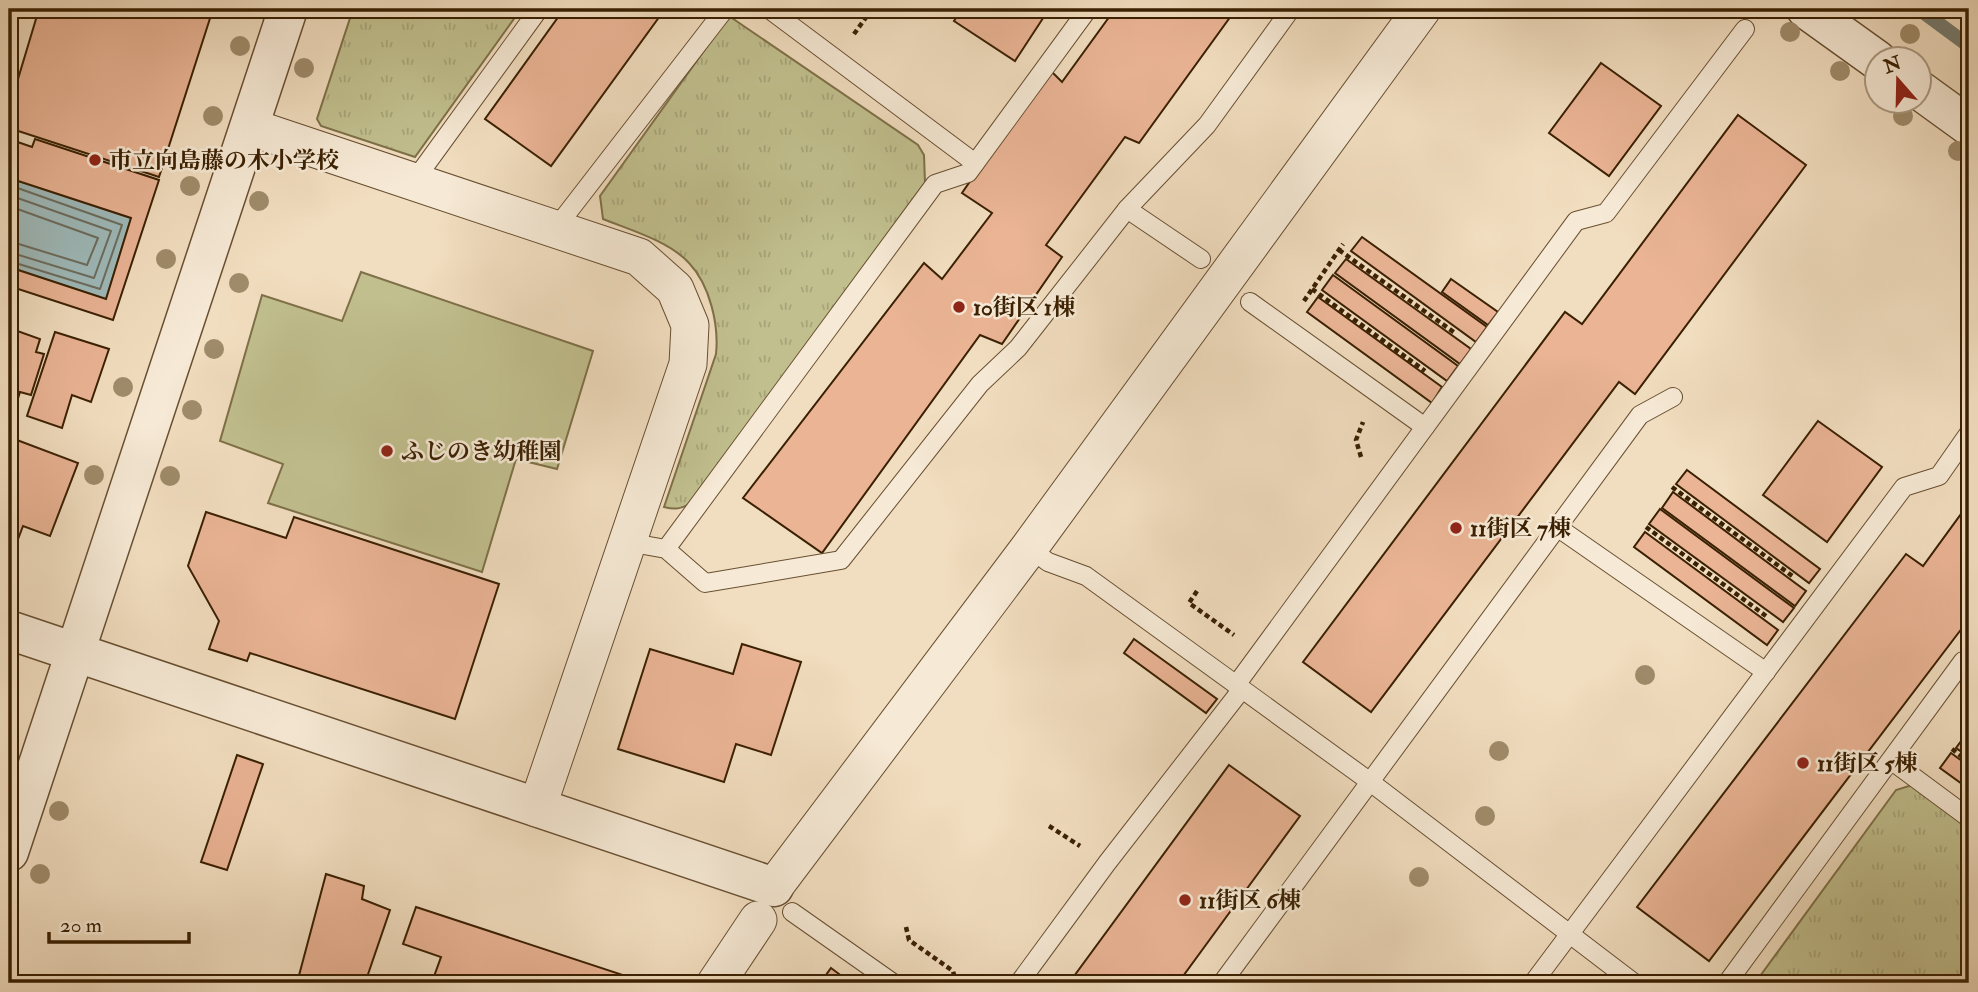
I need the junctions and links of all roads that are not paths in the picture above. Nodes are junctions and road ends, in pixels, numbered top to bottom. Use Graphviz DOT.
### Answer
graph roads {
  1 [pos="288,9"];
  2 [pos="539,9"];
  3 [pos="725,9"];
  4 [pos="769,9"];
  5 [pos="1088,9"];
  6 [pos="1291,9"];
  7 [pos="1422,9"];
  8 [pos="1806,9"];
  9 [pos="1745,29"];
  10 [pos="1862,49"];
  11 [pos="1932,99"];
  12 [pos="1969,126"];
  13 [pos="250,127"];
  14 [pos="975,163"];
  15 [pos="414,181"];
  16 [pos="1127,209"];
  17 [pos="555,229"];
  18 [pos="1201,259"];
  19 [pos="1250,302"];
  20 [pos="1673,397"];
  21 [pos="1425,426"];
  22 [pos="1969,433"];
  23 [pos="1557,527"];
  24 [pos="628,542"];
  25 [pos="1029,548"];
  26 [pos="666,549"];
  27 [pos="9,630"];
  28 [pos="77,653"];
  29 [pos="1969,660"];
  30 [pos="1766,672"];
  31 [pos="1239,687"];
  32 [pos="1892,761"];
  33 [pos="1369,781"];
  34 [pos="537,808"];
  35 [pos="1969,818"];
  36 [pos="9,852"];
  37 [pos="775,906"];
  38 [pos="1571,935"];
  39 [pos="716,983"];
  40 [pos="893,983"];
  41 [pos="1019,983"];
  42 [pos="1222,983"];
  43 [pos="1533,983"];
  44 [pos="1634,983"];
  45 [pos="1727,983"];
  1 -- 13 [label="street"];
  2 -- 15 [label="lane"];
  3 -- 17 [label="lane"];
  4 -- 14 [label="lane"];
  5 -- 14 [label="lane"];
  6 -- 16 [label="lane"];
  7 -- 25 [label="street"];
  8 -- 10 [label="street"];
  9 -- 21 [label="lane"];
  11 -- 12 [label="street"];
  13 -- 15 [label="street"];
  13 -- 28 [label="street"];
  14 -- 26 [label="lane"];
  15 -- 17 [label="street"];
  16 -- 18 [label="lane"];
  16 -- 26 [label="lane"];
  17 -- 24 [label="street"];
  19 -- 21 [label="lane"];
  20 -- 23 [label="lane"];
  21 -- 31 [label="lane"];
  22 -- 30 [label="lane"];
  23 -- 30 [label="lane"];
  23 -- 33 [label="lane"];
  24 -- 26 [label="lane"];
  24 -- 34 [label="street"];
  25 -- 31 [label="lane"];
  25 -- 37 [label="street"];
  27 -- 28 [label="street"];
  28 -- 34 [label="street"];
  28 -- 36 [label="street"];
  29 -- 32 [label="lane"];
  30 -- 38 [label="lane"];
  31 -- 33 [label="lane"];
  31 -- 41 [label="lane"];
  32 -- 35 [label="lane"];
  32 -- 45 [label="lane"];
  33 -- 38 [label="lane"];
  33 -- 42 [label="lane"];
  34 -- 37 [label="street"];
  37 -- 39 [label="street"];
  37 -- 40 [label="lane"];
  38 -- 43 [label="lane"];
  38 -- 44 [label="lane"];
}
